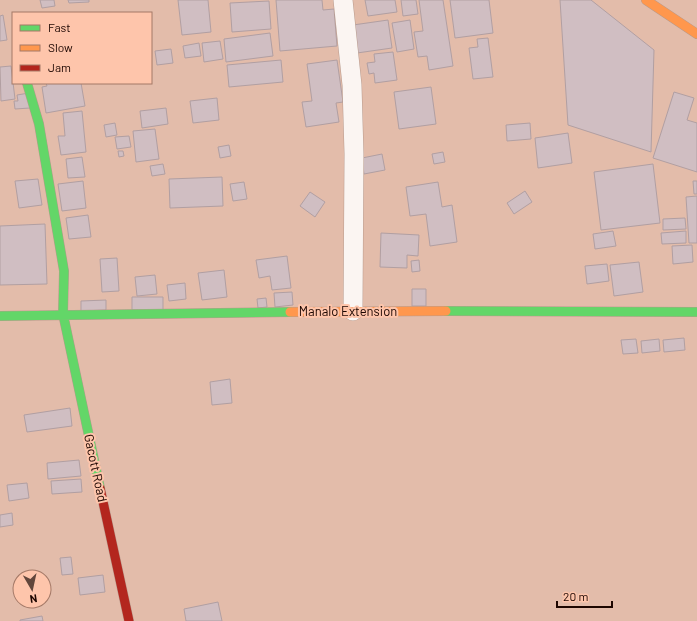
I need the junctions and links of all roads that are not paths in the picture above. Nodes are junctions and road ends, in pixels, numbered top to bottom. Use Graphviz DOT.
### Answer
graph roads {
  1 [pos="343,0"];
  2 [pos="646,0"];
  3 [pos="697,34"];
  4 [pos="27,84"];
  5 [pos="353,311"];
  6 [pos="697,312"];
  7 [pos="63,314"];
  8 [pos="0,316"];
  9 [pos="129,621"];
  1 -- 5 [label="street"];
  2 -- 3 [label="street"];
  4 -- 7 [label="street, Gacott Road"];
  5 -- 6 [label="street, Manalo Extension"];
  5 -- 7 [label="street, Manalo Extension"];
  7 -- 8 [label="street, Manalo Extension"];
  7 -- 9 [label="street, Gacott Road"];
}
